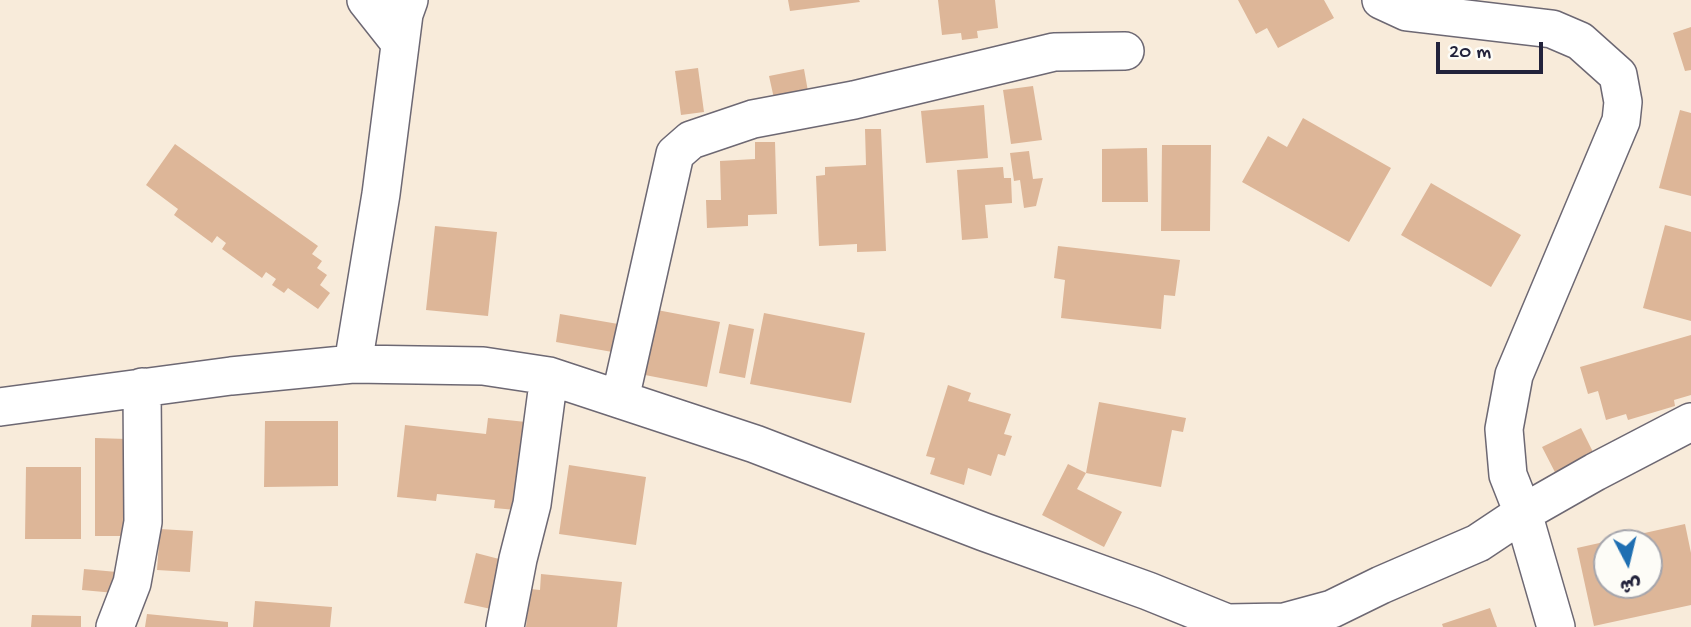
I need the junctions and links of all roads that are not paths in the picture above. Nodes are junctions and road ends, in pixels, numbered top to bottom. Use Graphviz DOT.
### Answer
graph roads {
  1 [pos="366,0"];
  2 [pos="408,0"];
  3 [pos="1381,0"];
  4 [pos="401,43"];
  5 [pos="1125,51"];
  6 [pos="353,364"];
  7 [pos="549,376"];
  8 [pos="142,387"];
  9 [pos="620,399"];
  10 [pos="0,407"];
  11 [pos="1691,422"];
  12 [pos="1523,513"];
  13 [pos="1225,625"];
  14 [pos="115,627"];
  15 [pos="505,627"];
  16 [pos="1556,627"];
  1 -- 4 [label="street"];
  2 -- 4 [label="street"];
  3 -- 12 [label="street"];
  4 -- 6 [label="street"];
  5 -- 9 [label="street"];
  6 -- 7 [label="street"];
  6 -- 8 [label="street"];
  7 -- 9 [label="street"];
  7 -- 15 [label="street"];
  8 -- 10 [label="street"];
  8 -- 14 [label="street"];
  9 -- 13 [label="street"];
  11 -- 12 [label="street"];
  12 -- 13 [label="street"];
  12 -- 16 [label="street"];
}
